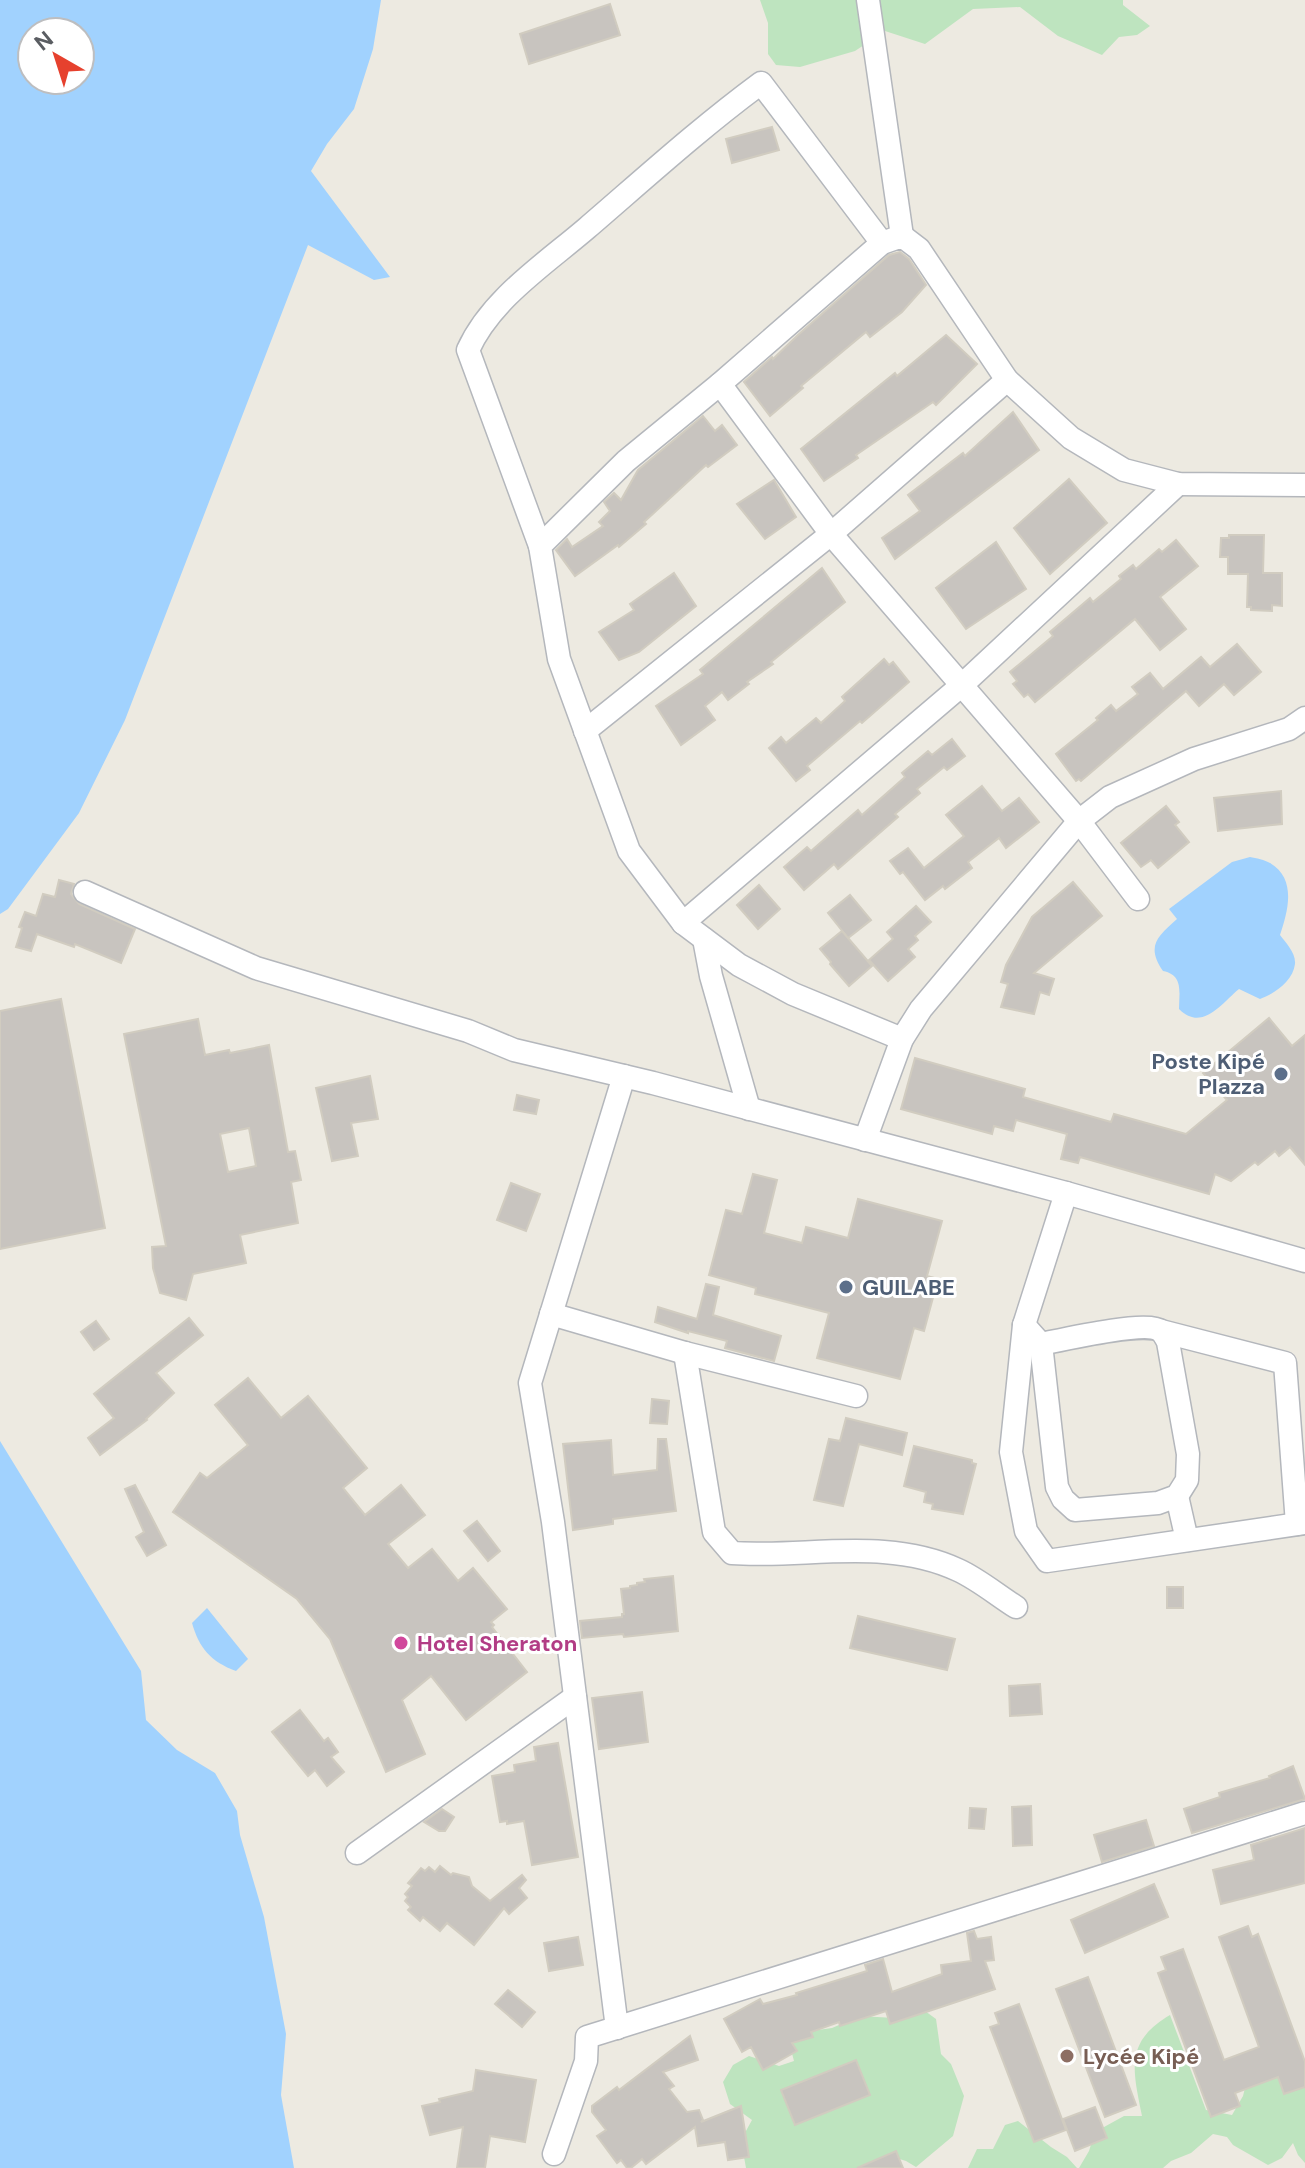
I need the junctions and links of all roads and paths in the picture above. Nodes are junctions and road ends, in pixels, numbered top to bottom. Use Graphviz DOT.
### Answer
graph roads {
  1 [pos="868,0"];
  2 [pos="892,239"];
  3 [pos="1007,380"];
  4 [pos="720,384"];
  5 [pos="1178,484"];
  6 [pos="1305,485"];
  7 [pos="831,534"];
  8 [pos="540,546"];
  9 [pos="962,685"];
  10 [pos="1305,718"];
  11 [pos="585,731"];
  12 [pos="1079,821"];
  13 [pos="85,892"];
  14 [pos="1138,899"];
  15 [pos="683,923"];
  16 [pos="704,939"];
  17 [pos="902,1039"];
  18 [pos="624,1076"];
  19 [pos="749,1109"];
  20 [pos="865,1140"];
  21 [pos="1066,1193"];
  22 [pos="1305,1261"];
  23 [pos="551,1314"];
  24 [pos="1024,1325"];
  25 [pos="1161,1331"];
  26 [pos="1041,1344"];
  27 [pos="685,1353"];
  28 [pos="856,1396"];
  29 [pos="1177,1496"];
  30 [pos="1301,1524"];
  31 [pos="1187,1540"];
  32 [pos="1016,1607"];
  33 [pos="575,1697"];
  34 [pos="1305,1813"];
  35 [pos="357,1853"];
  36 [pos="617,2028"];
  37 [pos="554,2154"];
  1 -- 2 [label="street"];
  2 -- 3 [label="street"];
  2 -- 4 [label="street"];
  2 -- 8 [label="street"];
  3 -- 5 [label="street"];
  3 -- 7 [label="street"];
  4 -- 7 [label="street"];
  4 -- 8 [label="street"];
  5 -- 6 [label="street"];
  5 -- 9 [label="street"];
  7 -- 9 [label="street"];
  7 -- 11 [label="street"];
  8 -- 11 [label="street"];
  9 -- 12 [label="street"];
  9 -- 15 [label="street"];
  10 -- 12 [label="street"];
  11 -- 15 [label="street"];
  12 -- 14 [label="street"];
  12 -- 17 [label="street"];
  13 -- 18 [label="street"];
  15 -- 16 [label="street"];
  16 -- 17 [label="street"];
  16 -- 19 [label="street"];
  17 -- 20 [label="street"];
  18 -- 19 [label="street"];
  18 -- 23 [label="street"];
  19 -- 20 [label="street"];
  20 -- 21 [label="street"];
  21 -- 22 [label="street"];
  21 -- 24 [label="street"];
  23 -- 27 [label="street"];
  23 -- 33 [label="street"];
  24 -- 26 [label="street"];
  24 -- 31 [label="street"];
  25 -- 26 [label="street"];
  25 -- 29 [label="street"];
  25 -- 30 [label="street"];
  26 -- 29 [label="street"];
  27 -- 28 [label="street"];
  27 -- 32 [label="street"];
  29 -- 31 [label="street"];
  30 -- 31 [label="street"];
  33 -- 35 [label="street"];
  33 -- 36 [label="street"];
  34 -- 36 [label="street"];
  36 -- 37 [label="street"];
}
